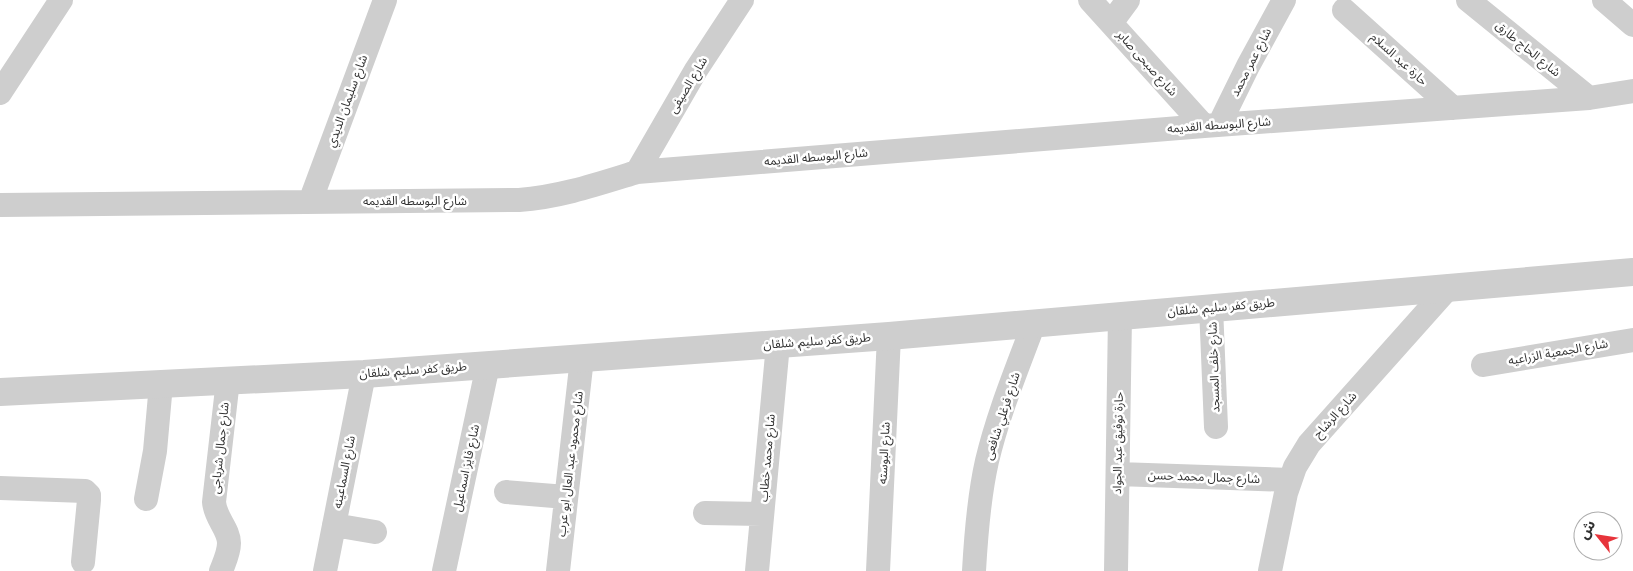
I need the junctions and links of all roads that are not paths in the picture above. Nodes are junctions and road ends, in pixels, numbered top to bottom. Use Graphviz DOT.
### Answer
graph roads {
  1 [pos="61,0"];
  2 [pos="385,0"];
  3 [pos="742,0"];
  4 [pos="1090,0"];
  5 [pos="1128,0"];
  6 [pos="1284,0"];
  7 [pos="1468,0"];
  8 [pos="1604,0"];
  9 [pos="1344,10"];
  10 [pos="1111,23"];
  11 [pos="1633,25"];
  12 [pos="1633,91"];
  13 [pos="0,93"];
  14 [pos="1589,98"];
  15 [pos="1453,108"];
  16 [pos="1212,126"];
  17 [pos="637,172"];
  18 [pos="310,202"];
  19 [pos="0,205"];
  20 [pos="1633,272"];
  21 [pos="1450,286"];
  22 [pos="1211,307"];
  23 [pos="1120,316"];
  24 [pos="1034,323"];
  25 [pos="889,336"];
  26 [pos="1633,340"];
  27 [pos="778,344"];
  28 [pos="582,358"];
  29 [pos="488,365"];
  30 [pos="1483,365"];
  31 [pos="364,374"];
  32 [pos="228,380"];
  33 [pos="161,384"];
  34 [pos="1,396"];
  35 [pos="1216,428"];
  36 [pos="1118,474"];
  37 [pos="1290,480"];
  38 [pos="0,488"];
  39 [pos="506,492"];
  40 [pos="566,497"];
  41 [pos="146,499"];
  42 [pos="705,514"];
  43 [pos="762,514"];
  44 [pos="334,525"];
  45 [pos="375,532"];
  46 [pos="83,562"];
  47 [pos="221,571"];
  48 [pos="325,571"];
  49 [pos="444,571"];
  50 [pos="558,571"];
  51 [pos="757,571"];
  52 [pos="878,571"];
  53 [pos="974,571"];
  54 [pos="1116,571"];
  55 [pos="1270,571"];
  1 -- 13 [label="street"];
  2 -- 18 [label="street, شارع سليمان الديدي"];
  3 -- 17 [label="street, شارع الصيفى"];
  4 -- 10 [label="street, شارع صبحى صابر"];
  5 -- 10 [label="street"];
  6 -- 16 [label="street, شارع عمر محمد"];
  7 -- 14 [label="street, شارع الحاج طارق"];
  8 -- 11 [label="street"];
  9 -- 15 [label="street, حارة عبد السلام"];
  10 -- 16 [label="street, شارع صبحى صابر"];
  12 -- 14 [label="street, شارع البوسطه القديمه"];
  14 -- 15 [label="street, شارع البوسطه القديمه"];
  15 -- 16 [label="street, شارع البوسطه القديمه"];
  16 -- 17 [label="street, شارع البوسطه القديمه"];
  17 -- 18 [label="street, شارع البوسطه القديمه"];
  18 -- 19 [label="street, شارع البوسطه القديمه"];
  20 -- 21 [label="street, طريق كفر سليم, شلقان"];
  21 -- 22 [label="street, طريق كفر سليم, شلقان"];
  21 -- 37 [label="street, شارع الرشاح"];
  22 -- 23 [label="street, طريق كفر سليم, شلقان"];
  22 -- 35 [label="street, شارع خلف المسجد"];
  23 -- 24 [label="street, طريق كفر سليم, شلقان"];
  23 -- 36 [label="street, حارة توفيق عبد الجواد"];
  24 -- 25 [label="street, طريق كفر سليم, شلقان"];
  24 -- 53 [label="street, شارع فرغلي شافعى"];
  25 -- 27 [label="street, طريق كفر سليم, شلقان"];
  25 -- 52 [label="street, شارع البوسته"];
  26 -- 30 [label="street, شارع الجمعية الزراعيه"];
  27 -- 28 [label="street, طريق كفر سليم, شلقان"];
  27 -- 43 [label="street, شارع محمد خطاب"];
  28 -- 29 [label="street, طريق كفر سليم, شلقان"];
  28 -- 40 [label="street, شارع محمود عبد العال ابو عرب"];
  29 -- 31 [label="street, طريق كفر سليم, شلقان"];
  29 -- 49 [label="street, شارع فايز اسماعيل"];
  31 -- 32 [label="street, طريق كفر سليم, شلقان"];
  31 -- 44 [label="street, شارع السماعينه"];
  32 -- 33 [label="street, طريق كفر سليم, شلقان"];
  32 -- 47 [label="street, شارع جمال شرباجى"];
  33 -- 34 [label="street, طريق كفر سليم, شلقان"];
  33 -- 41 [label="street"];
  36 -- 37 [label="street, شارع جمال محمد حسن"];
  36 -- 54 [label="street, حارة توفيق عبد الجواد"];
  37 -- 55 [label="street, شارع الرشاح"];
  38 -- 46 [label="street"];
  39 -- 40 [label="street"];
  40 -- 50 [label="street, شارع محمود عبد العال ابو عرب"];
  42 -- 43 [label="street"];
  43 -- 51 [label="street, شارع محمد خطاب"];
  44 -- 45 [label="street"];
  44 -- 48 [label="street, شارع السماعينه"];
}
